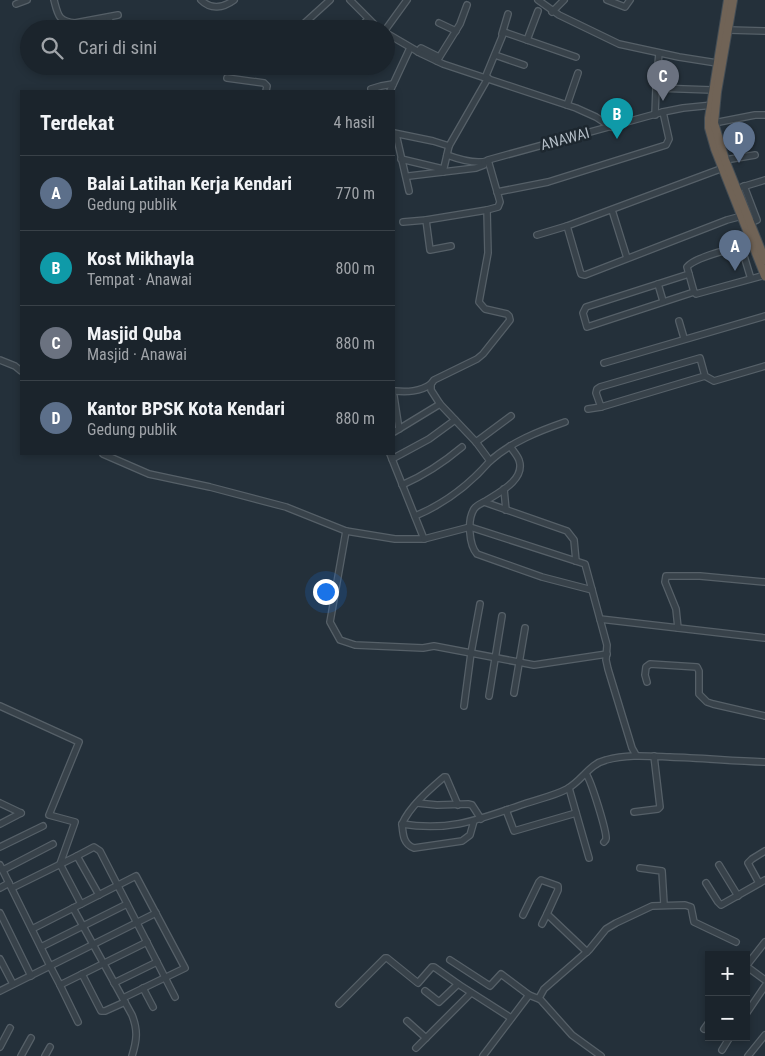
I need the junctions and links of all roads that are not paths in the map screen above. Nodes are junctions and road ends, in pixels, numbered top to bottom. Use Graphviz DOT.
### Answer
graph roads {
  1 [pos="28,0"];
  2 [pos="54,0"];
  3 [pos="201,0"];
  4 [pos="234,0"];
  5 [pos="330,0"];
  6 [pos="408,0"];
  7 [pos="538,0"];
  8 [pos="564,0"];
  9 [pos="607,0"];
  10 [pos="630,0"];
  11 [pos="728,0"];
  12 [pos="733,0"];
  13 [pos="354,1"];
  14 [pos="16,4"];
  15 [pos="466,5"];
  16 [pos="538,11"];
  17 [pos="552,12"];
  18 [pos="508,14"];
  19 [pos="118,15"];
  20 [pos="109,17"];
  21 [pos="368,19"];
  22 [pos="63,20"];
  23 [pos="92,20"];
  24 [pos="109,20"];
  25 [pos="308,20"];
  26 [pos="393,20"];
  27 [pos="439,24"];
  28 [pos="729,30"];
  29 [pos="456,31"];
  30 [pos="765,31"];
  31 [pos="502,34"];
  32 [pos="395,39"];
  33 [pos="528,40"];
  34 [pos="410,48"];
  35 [pos="659,53"];
  36 [pos="496,55"];
  37 [pos="576,57"];
  38 [pos="438,59"];
  39 [pos="524,65"];
  40 [pos="578,73"];
  41 [pos="718,73"];
  42 [pos="227,78"];
  43 [pos="487,78"];
  44 [pos="393,84"];
  45 [pos="656,88"];
  46 [pos="371,89"];
  47 [pos="266,90"];
  48 [pos="390,90"];
  49 [pos="712,90"];
  50 [pos="567,105"];
  51 [pos="713,105"];
  52 [pos="663,112"];
  53 [pos="655,115"];
  54 [pos="765,116"];
  55 [pos="714,123"];
  56 [pos="611,127"];
  57 [pos="395,134"];
  58 [pos="449,146"];
  59 [pos="447,155"];
  60 [pos="755,155"];
  61 [pos="401,159"];
  62 [pos="725,160"];
  63 [pos="486,161"];
  64 [pos="723,168"];
  65 [pos="443,171"];
  66 [pos="409,176"];
  67 [pos="765,180"];
  68 [pos="741,187"];
  69 [pos="410,191"];
  70 [pos="497,192"];
  71 [pos="487,210"];
  72 [pos="612,210"];
  73 [pos="742,216"];
  74 [pos="426,220"];
  75 [pos="403,222"];
  76 [pos="567,226"];
  77 [pos="537,234"];
  78 [pos="451,246"];
  79 [pos="627,258"];
  80 [pos="765,260"];
  81 [pos="689,274"];
  82 [pos="765,276"];
  83 [pos="751,279"];
  84 [pos="658,284"];
  85 [pos="694,292"];
  86 [pos="663,301"];
  87 [pos="765,316"];
  88 [pos="679,321"];
  89 [pos="684,338"];
  90 [pos="0,360"];
  91 [pos="604,363"];
  92 [pos="765,366"];
  93 [pos="20,370"];
  94 [pos="705,376"];
  95 [pos="431,384"];
  96 [pos="395,391"];
  97 [pos="440,404"];
  98 [pos="601,407"];
  99 [pos="588,409"];
  100 [pos="395,414"];
  101 [pos="511,416"];
  102 [pos="455,420"];
  103 [pos="565,422"];
  104 [pos="396,431"];
  105 [pos="476,442"];
  106 [pos="510,446"];
  107 [pos="462,447"];
  108 [pos="395,454"];
  109 [pos="105,455"];
  110 [pos="391,456"];
  111 [pos="490,461"];
  112 [pos="402,485"];
  113 [pos="504,489"];
  114 [pos="484,502"];
  115 [pos="506,510"];
  116 [pos="415,516"];
  117 [pos="470,527"];
  118 [pos="346,531"];
  119 [pos="424,539"];
  120 [pos="576,561"];
  121 [pos="765,582"];
  122 [pos="592,590"];
  123 [pos="480,604"];
  124 [pos="502,616"];
  125 [pos="600,619"];
  126 [pos="525,628"];
  127 [pos="678,628"];
  128 [pos="765,638"];
  129 [pos="471,654"];
  130 [pos="607,654"];
  131 [pos="495,658"];
  132 [pos="519,663"];
  133 [pos="647,682"];
  134 [pos="514,693"];
  135 [pos="489,696"];
  136 [pos="0,706"];
  137 [pos="464,706"];
  138 [pos="765,716"];
  139 [pos="636,755"];
  140 [pos="654,756"];
  141 [pos="765,762"];
  142 [pos="586,774"];
  143 [pos="569,788"];
  144 [pos="0,803"];
  145 [pos="417,803"];
  146 [pos="458,805"];
  147 [pos="506,810"];
  148 [pos="576,812"];
  149 [pos="634,812"];
  150 [pos="481,819"];
  151 [pos="474,821"];
  152 [pos="0,824"];
  153 [pos="402,824"];
  154 [pos="43,826"];
  155 [pos="604,842"];
  156 [pos="53,844"];
  157 [pos="0,847"];
  158 [pos="765,851"];
  159 [pos="76,856"];
  160 [pos="589,858"];
  161 [pos="60,864"];
  162 [pos="719,864"];
  163 [pos="1,868"];
  164 [pos="640,868"];
  165 [pos="762,881"];
  166 [pos="706,883"];
  167 [pos="118,885"];
  168 [pos="11,886"];
  169 [pos="0,888"];
  170 [pos="99,895"];
  171 [pos="738,896"];
  172 [pos="81,904"];
  173 [pos="127,904"];
  174 [pos="664,904"];
  175 [pos="73,908"];
  176 [pos="0,913"];
  177 [pos="156,913"];
  178 [pos="547,914"];
  179 [pos="523,915"];
  180 [pos="137,923"];
  181 [pos="542,924"];
  182 [pos="83,926"];
  183 [pos="32,929"];
  184 [pos="147,942"];
  185 [pos="736,942"];
  186 [pos="765,942"];
  187 [pos="93,944"];
  188 [pos="41,947"];
  189 [pos="587,952"];
  190 [pos="0,959"];
  191 [pos="450,960"];
  192 [pos="750,961"];
  193 [pos="157,962"];
  194 [pos="103,964"];
  195 [pos="50,966"];
  196 [pos="750,969"];
  197 [pos="82,974"];
  198 [pos="31,976"];
  199 [pos="165,978"];
  200 [pos="765,980"];
  201 [pos="114,983"];
  202 [pos="13,984"];
  203 [pos="458,984"];
  204 [pos="60,985"];
  205 [pos="765,986"];
  206 [pos="143,988"];
  207 [pos="0,991"];
  208 [pos="425,991"];
  209 [pos="471,993"];
  210 [pos="529,995"];
  211 [pos="175,997"];
  212 [pos="539,999"];
  213 [pos="124,1000"];
  214 [pos="339,1004"];
  215 [pos="153,1007"];
  216 [pos="750,1008"];
  217 [pos="511,1018"];
  218 [pos="407,1021"];
  219 [pos="78,1022"];
  220 [pos="10,1028"];
  221 [pos="765,1035"];
  222 [pos="31,1038"];
  223 [pos="426,1038"];
  224 [pos="728,1041"];
  225 [pos="0,1047"];
  226 [pos="50,1047"];
  227 [pos="416,1048"];
  228 [pos="722,1050"];
  229 [pos="21,1056"];
  230 [pos="45,1056"];
  231 [pos="132,1056"];
  232 [pos="483,1056"];
  233 [pos="601,1056"];
  234 [pos="748,1056"];
  1 -- 14 [label="street"];
  2 -- 22 [label="street"];
  3 -- 4 [label="street"];
  5 -- 25 [label="street"];
  6 -- 26 [label="street"];
  7 -- 17 [label="street"];
  8 -- 17 [label="street"];
  9 -- 10 [label="street"];
  11 -- 41 [label="highway"];
  12 -- 28 [label="highway"];
  13 -- 21 [label="street"];
  15 -- 29 [label="street"];
  16 -- 33 [label="street"];
  17 -- 35 [label="street"];
  18 -- 31 [label="street"];
  19 -- 20 [label="street"];
  20 -- 23 [label="street"];
  20 -- 24 [label="street"];
  27 -- 29 [label="street"];
  28 -- 30 [label="street"];
  28 -- 41 [label="highway"];
  29 -- 38 [label="street"];
  31 -- 33 [label="street"];
  31 -- 36 [label="street"];
  32 -- 34 [label="street"];
  33 -- 37 [label="street"];
  34 -- 38 [label="street"];
  34 -- 44 [label="street"];
  35 -- 41 [label="street"];
  35 -- 45 [label="street"];
  36 -- 39 [label="street"];
  36 -- 43 [label="street"];
  38 -- 43 [label="street"];
  40 -- 50 [label="street"];
  41 -- 49 [label="highway"];
  41 -- 51 [label="highway"];
  42 -- 47 [label="street"];
  43 -- 50 [label="street"];
  43 -- 58 [label="street"];
  44 -- 46 [label="street"];
  44 -- 48 [label="street"];
  45 -- 49 [label="street"];
  45 -- 53 [label="street"];
  49 -- 51 [label="highway"];
  50 -- 56 [label="street"];
  51 -- 52 [label="street, ANAWAI"];
  51 -- 55 [label="highway"];
  51 -- 64 [label="highway"];
  52 -- 53 [label="street, ANAWAI"];
  52 -- 70 [label="street"];
  53 -- 56 [label="street, ANAWAI"];
  54 -- 55 [label="street"];
  55 -- 62 [label="highway"];
  56 -- 63 [label="street, ANAWAI"];
  57 -- 58 [label="street"];
  57 -- 61 [label="street"];
  58 -- 59 [label="street"];
  59 -- 63 [label="street"];
  59 -- 65 [label="street"];
  60 -- 62 [label="street"];
  61 -- 65 [label="street"];
  61 -- 69 [label="street"];
  62 -- 68 [label="highway"];
  63 -- 65 [label="street, ANAWAI"];
  63 -- 70 [label="street"];
  64 -- 72 [label="street"];
  64 -- 73 [label="highway"];
  65 -- 66 [label="street, ANAWAI"];
  67 -- 68 [label="street"];
  68 -- 80 [label="highway"];
  70 -- 71 [label="street"];
  71 -- 74 [label="street"];
  71 -- 95 [label="street"];
  72 -- 76 [label="street"];
  72 -- 79 [label="street"];
  73 -- 79 [label="street"];
  73 -- 82 [label="highway"];
  74 -- 75 [label="street"];
  74 -- 78 [label="street"];
  76 -- 77 [label="street"];
  76 -- 79 [label="street"];
  81 -- 83 [label="street"];
  81 -- 84 [label="street"];
  81 -- 85 [label="street"];
  82 -- 83 [label="street"];
  83 -- 85 [label="street"];
  84 -- 86 [label="street"];
  84 -- 86 [label="street"];
  85 -- 86 [label="street"];
  87 -- 89 [label="street"];
  88 -- 89 [label="street"];
  89 -- 91 [label="street"];
  90 -- 93 [label="street"];
  92 -- 94 [label="street"];
  94 -- 98 [label="street"];
  94 -- 98 [label="street"];
  95 -- 96 [label="street"];
  95 -- 97 [label="street"];
  97 -- 102 [label="street"];
  97 -- 104 [label="street"];
  98 -- 99 [label="street"];
  100 -- 104 [label="street"];
  101 -- 105 [label="street"];
  102 -- 105 [label="street"];
  102 -- 108 [label="street"];
  103 -- 106 [label="street"];
  105 -- 111 [label="street"];
  106 -- 111 [label="street"];
  106 -- 113 [label="street"];
  107 -- 112 [label="street"];
  109 -- 118 [label="street"];
  110 -- 112 [label="street"];
  111 -- 116 [label="street"];
  112 -- 116 [label="street"];
  113 -- 114 [label="street"];
  113 -- 115 [label="street"];
  114 -- 115 [label="street"];
  114 -- 117 [label="street"];
  115 -- 120 [label="street"];
  116 -- 119 [label="street"];
  117 -- 119 [label="street"];
  117 -- 120 [label="street"];
  117 -- 122 [label="street"];
  118 -- 119 [label="street"];
  118 -- 129 [label="street"];
  120 -- 122 [label="street"];
  121 -- 127 [label="street"];
  122 -- 125 [label="street"];
  123 -- 129 [label="street"];
  124 -- 131 [label="street"];
  125 -- 127 [label="street"];
  125 -- 130 [label="street"];
  126 -- 132 [label="street"];
  127 -- 128 [label="street"];
  129 -- 131 [label="street"];
  129 -- 137 [label="street"];
  130 -- 132 [label="street"];
  130 -- 139 [label="street"];
  131 -- 132 [label="street"];
  131 -- 135 [label="street"];
  132 -- 134 [label="street"];
  133 -- 138 [label="street"];
  136 -- 161 [label="street"];
  139 -- 140 [label="street"];
  139 -- 142 [label="street"];
  140 -- 141 [label="street"];
  140 -- 149 [label="street"];
  142 -- 143 [label="street"];
  142 -- 155 [label="street"];
  143 -- 147 [label="street"];
  143 -- 148 [label="street"];
  144 -- 152 [label="street"];
  145 -- 146 [label="street"];
  145 -- 146 [label="street"];
  145 -- 153 [label="street"];
  146 -- 150 [label="street"];
  147 -- 148 [label="street"];
  147 -- 150 [label="street"];
  148 -- 160 [label="street"];
  150 -- 151 [label="street"];
  151 -- 153 [label="street"];
  151 -- 153 [label="street"];
  154 -- 157 [label="street"];
  156 -- 163 [label="street"];
  158 -- 165 [label="street"];
  159 -- 161 [label="street"];
  159 -- 167 [label="street"];
  159 -- 170 [label="street"];
  161 -- 168 [label="street"];
  161 -- 172 [label="street"];
  162 -- 171 [label="street"];
  163 -- 168 [label="street"];
  164 -- 174 [label="street"];
  165 -- 171 [label="street"];
  166 -- 171 [label="street"];
  167 -- 170 [label="street"];
  167 -- 173 [label="street"];
  167 -- 177 [label="street"];
  168 -- 169 [label="street"];
  168 -- 183 [label="street"];
  170 -- 172 [label="street"];
  172 -- 175 [label="street"];
  173 -- 180 [label="street"];
  173 -- 182 [label="street"];
  174 -- 185 [label="street"];
  174 -- 189 [label="street"];
  175 -- 182 [label="street"];
  175 -- 183 [label="street"];
  176 -- 198 [label="street"];
  177 -- 180 [label="street"];
  177 -- 199 [label="street"];
  178 -- 179 [label="street"];
  178 -- 181 [label="street"];
  178 -- 189 [label="street"];
  180 -- 184 [label="street"];
  180 -- 187 [label="street"];
  182 -- 187 [label="street"];
  182 -- 188 [label="street"];
  183 -- 188 [label="street"];
  184 -- 193 [label="street"];
  184 -- 194 [label="street"];
  186 -- 192 [label="street"];
  187 -- 194 [label="street"];
  187 -- 195 [label="street"];
  188 -- 195 [label="street"];
  189 -- 212 [label="street"];
  190 -- 202 [label="street"];
  191 -- 210 [label="street"];
  193 -- 199 [label="street"];
  193 -- 201 [label="street"];
  194 -- 197 [label="street"];
  194 -- 201 [label="street"];
  195 -- 198 [label="street"];
  195 -- 204 [label="street"];
  196 -- 200 [label="street"];
  197 -- 204 [label="street"];
  197 -- 213 [label="street"];
  198 -- 202 [label="street"];
  199 -- 206 [label="street"];
  199 -- 211 [label="street"];
  201 -- 213 [label="street"];
  202 -- 207 [label="street"];
  203 -- 208 [label="street"];
  203 -- 209 [label="street"];
  203 -- 214 [label="street"];
  204 -- 219 [label="street"];
  205 -- 216 [label="street"];
  206 -- 213 [label="street"];
  206 -- 215 [label="street"];
  209 -- 217 [label="street"];
  209 -- 223 [label="street"];
  210 -- 212 [label="street"];
  210 -- 217 [label="street"];
  212 -- 233 [label="street"];
  213 -- 231 [label="street"];
  217 -- 232 [label="street"];
  218 -- 223 [label="street"];
  220 -- 225 [label="street"];
  221 -- 234 [label="street"];
  222 -- 229 [label="street"];
  223 -- 227 [label="street"];
  224 -- 228 [label="street"];
  226 -- 230 [label="street"];
}
